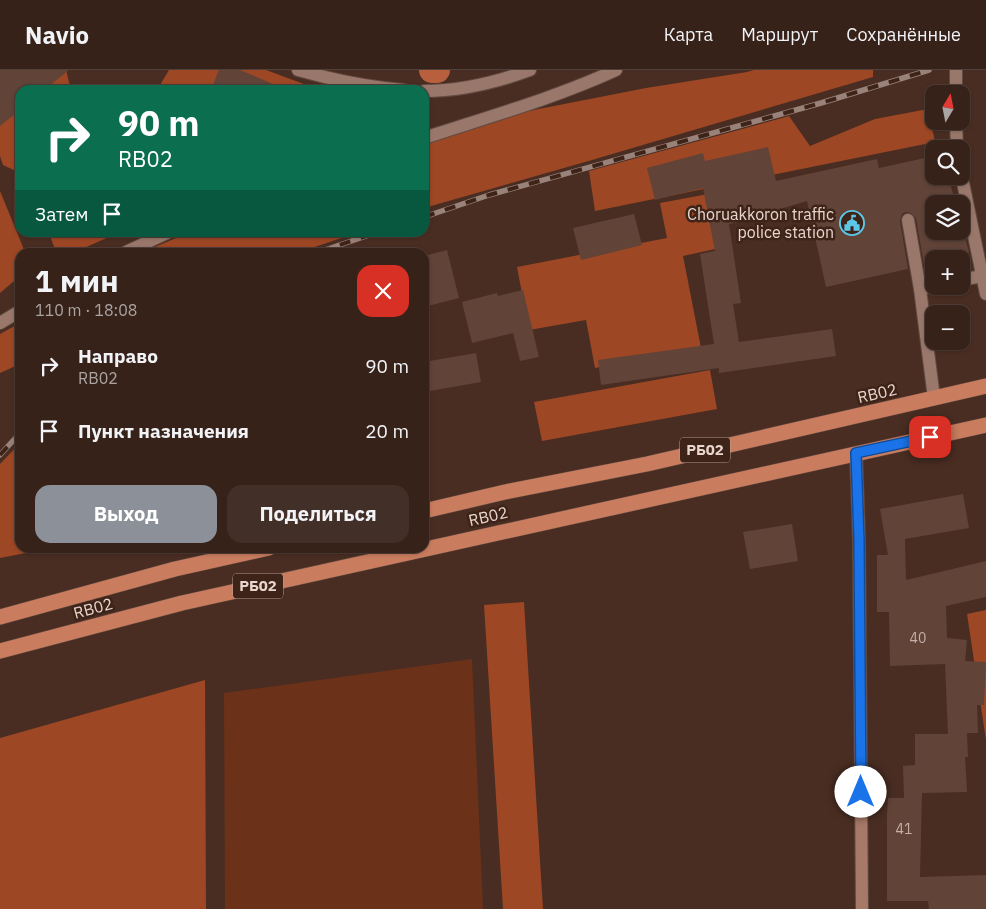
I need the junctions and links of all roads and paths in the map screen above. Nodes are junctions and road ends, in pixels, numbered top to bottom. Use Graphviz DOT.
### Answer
graph roads {
  1 [pos="298,70"];
  2 [pos="530,70"];
  3 [pos="616,70"];
  4 [pos="956,70"];
  5 [pos="364,85"];
  6 [pos="956,85"];
  7 [pos="429,91"];
  8 [pos="429,136"];
  9 [pos="963,185"];
  10 [pos="908,220"];
  11 [pos="158,237"];
  12 [pos="135,248"];
  13 [pos="982,276"];
  14 [pos="970,278"];
  15 [pos="925,288"];
  16 [pos="920,289"];
  17 [pos="986,294"];
  18 [pos="15,314"];
  19 [pos="0,322"];
  20 [pos="986,386"];
  21 [pos="934,398"];
  22 [pos="986,424"];
  23 [pos="856,453"];
  24 [pos="429,510"];
  25 [pos="429,547"];
  26 [pos="248,553"];
  27 [pos="404,553"];
  28 [pos="0,616"];
  29 [pos="0,650"];
  30 [pos="862,909"];
  1 -- 5 [label="street"];
  2 -- 7 [label="street"];
  3 -- 8 [label="street"];
  4 -- 6 [label="street"];
  9 -- 13 [label="street"];
  10 -- 16 [label="street"];
  11 -- 12 [label="street"];
  13 -- 14 [label="street"];
  13 -- 17 [label="street"];
  15 -- 16 [label="street"];
  16 -- 21 [label="street"];
  18 -- 19 [label="street"];
  20 -- 21 [label="highway, RB02 / РБ02"];
  21 -- 24 [label="highway, RB02 / РБ02"];
  22 -- 23 [label="highway, RB02 / РБ02"];
  23 -- 25 [label="highway, RB02 / РБ02"];
  23 -- 30 [label="street"];
  26 -- 28 [label="highway, RB02 / РБ02"];
  27 -- 29 [label="highway, RB02 / РБ02"];
}
